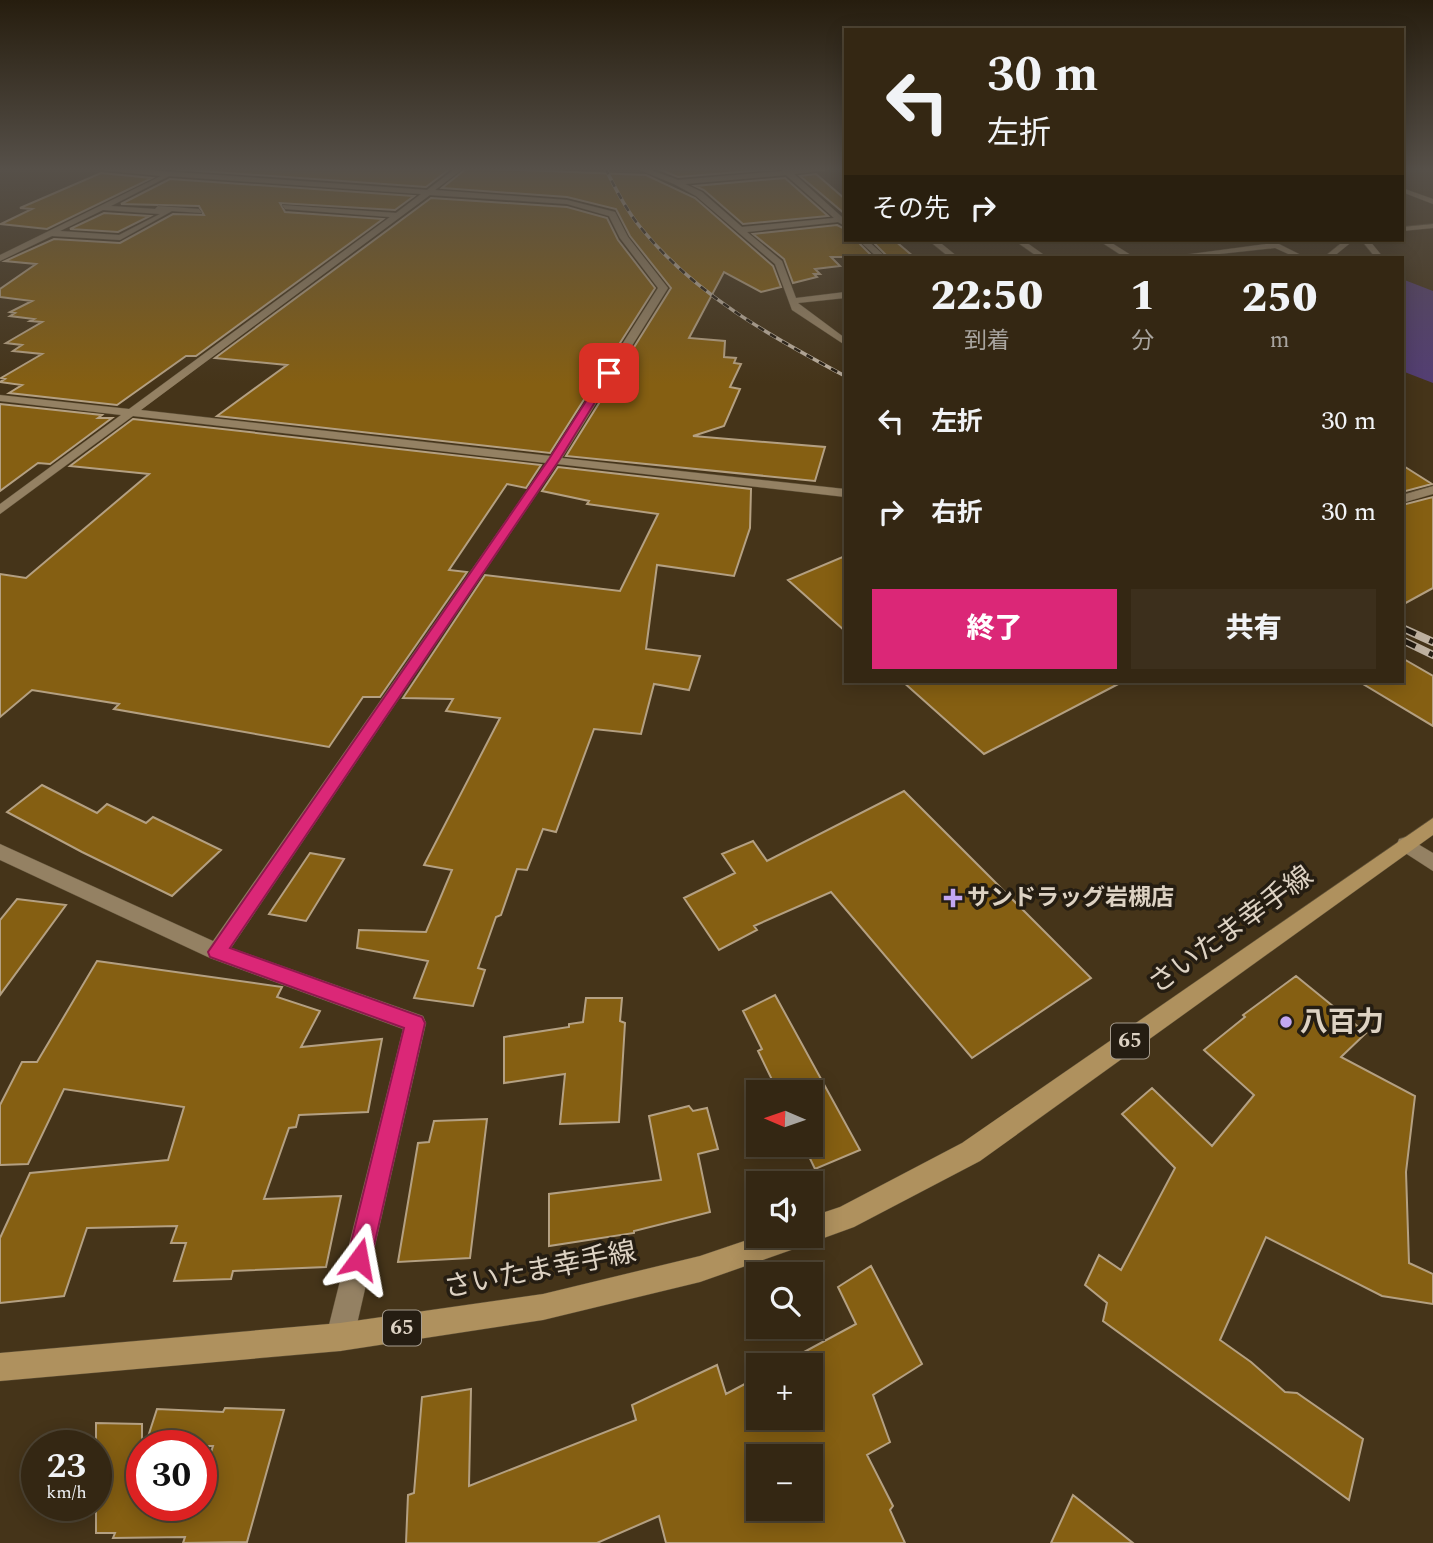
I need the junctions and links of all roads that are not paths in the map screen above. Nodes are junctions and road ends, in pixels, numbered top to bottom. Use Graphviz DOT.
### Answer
graph roads {
  1 [pos="36,240"];
  2 [pos="364,240"];
  3 [pos="626,240"];
  4 [pos="750,240"];
  5 [pos="864,242"];
  6 [pos="935,242"];
  7 [pos="1021,242"];
  8 [pos="1105,242"];
  9 [pos="1269,242"];
  10 [pos="1347,242"];
  11 [pos="1367,242"];
  12 [pos="1276,245"];
  13 [pos="1194,247"];
  14 [pos="1206,253"];
  15 [pos="881,256"];
  16 [pos="953,256"];
  17 [pos="1042,256"];
  18 [pos="1128,256"];
  19 [pos="1180,256"];
  20 [pos="1299,256"];
  21 [pos="1329,256"];
  22 [pos="1378,256"];
  23 [pos="0,258"];
  24 [pos="844,295"];
  25 [pos="793,301"];
  26 [pos="844,328"];
  27 [pos="827,330"];
  28 [pos="844,341"];
  29 [pos="0,398"];
  30 [pos="131,413"];
  31 [pos="555,459"];
  32 [pos="1433,490"];
  33 [pos="844,493"];
  34 [pos="1404,498"];
  35 [pos="0,510"];
  36 [pos="1433,825"];
  37 [pos="1406,844"];
  38 [pos="0,852"];
  39 [pos="1433,863"];
  40 [pos="217,952"];
  41 [pos="823,1226"];
  42 [pos="760,1248"];
  43 [pos="340,1338"];
  44 [pos="0,1367"];
  1 -- 23 [label="street"];
  2 -- 30 [label="street"];
  3 -- 31 [label="street"];
  4 -- 25 [label="street"];
  5 -- 15 [label="street"];
  6 -- 16 [label="street"];
  7 -- 17 [label="street"];
  8 -- 18 [label="street"];
  9 -- 12 [label="street"];
  10 -- 21 [label="street"];
  11 -- 22 [label="street"];
  12 -- 14 [label="street"];
  12 -- 20 [label="street"];
  13 -- 14 [label="street"];
  14 -- 19 [label="street"];
  24 -- 25 [label="street"];
  25 -- 27 [label="street"];
  26 -- 27 [label="street"];
  27 -- 28 [label="street"];
  29 -- 30 [label="street"];
  30 -- 31 [label="street"];
  30 -- 35 [label="street"];
  31 -- 33 [label="street"];
  31 -- 40 [label="street"];
  32 -- 34 [label="street"];
  36 -- 37 [label="main road, さいたま幸手線 / 65"];
  37 -- 39 [label="street"];
  37 -- 41 [label="main road, さいたま幸手線 / 65"];
  38 -- 40 [label="street"];
  40 -- 43 [label="street"];
  42 -- 43 [label="main road, さいたま幸手線 / 65"];
  43 -- 44 [label="main road, さいたま幸手線 / 65"];
}
